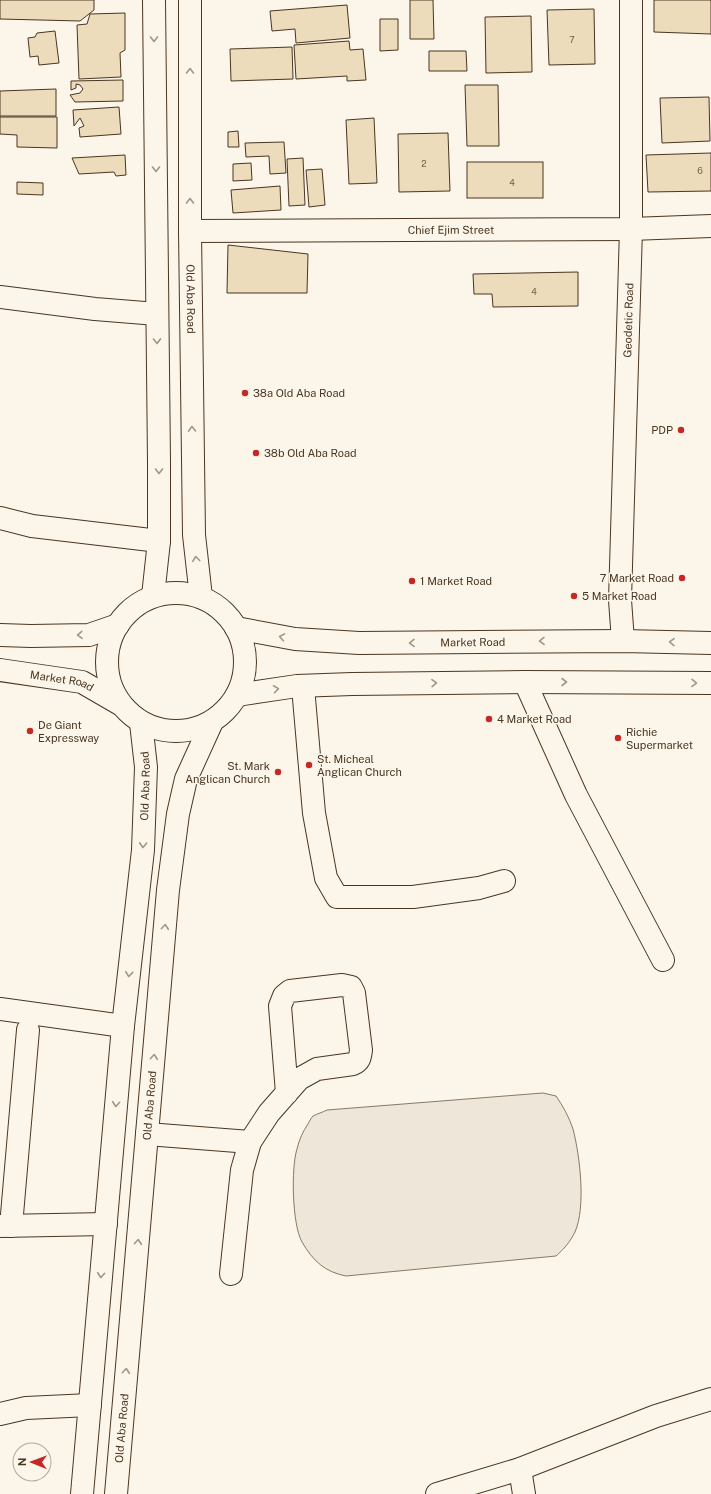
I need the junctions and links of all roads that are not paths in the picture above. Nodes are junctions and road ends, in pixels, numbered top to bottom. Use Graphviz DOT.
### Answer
graph roads {
  1 [pos="154,0"];
  2 [pos="190,0"];
  3 [pos="631,0"];
  4 [pos="711,226"];
  5 [pos="631,228"];
  6 [pos="190,232"];
  7 [pos="0,297"];
  8 [pos="157,314"];
  9 [pos="0,518"];
  10 [pos="159,541"];
  11 [pos="153,596"];
  12 [pos="201,597"];
  13 [pos="118,625"];
  14 [pos="236,628"];
  15 [pos="0,635"];
  16 [pos="623,641"];
  17 [pos="711,643"];
  18 [pos="0,670"];
  19 [pos="526,682"];
  20 [pos="711,683"];
  21 [pos="303,687"];
  22 [pos="237,695"];
  23 [pos="120,704"];
  24 [pos="141,722"];
  25 [pos="211,724"];
  26 [pos="504,881"];
  27 [pos="663,960"];
  28 [pos="0,1009"];
  29 [pos="123,1026"];
  30 [pos="28,1030"];
  31 [pos="287,1094"];
  32 [pos="147,1134"];
  33 [pos="250,1142"];
  34 [pos="106,1224"];
  35 [pos="5,1226"];
  36 [pos="231,1274"];
  37 [pos="711,1399"];
  38 [pos="90,1405"];
  39 [pos="0,1414"];
  40 [pos="520,1469"];
  41 [pos="82,1494"];
  42 [pos="116,1494"];
  43 [pos="437,1494"];
  44 [pos="524,1494"];
  1 -- 8 [label="main road, one-way"];
  6 -- 2 [label="main road, Old Aba Road, one-way"];
  3 -- 5 [label="main road, Geodetic Road"];
  4 -- 5 [label="main road, Chief Ejim Street"];
  5 -- 6 [label="main road, Chief Ejim Street"];
  5 -- 16 [label="main road, Geodetic Road"];
  12 -- 6 [label="main road, Old Aba Road, one-way"];
  7 -- 8 [label="main road"];
  8 -- 10 [label="main road, one-way"];
  9 -- 10 [label="main road"];
  10 -- 11 [label="main road"];
  11 -- 12 [label="main road"];
  11 -- 13 [label="main road"];
  12 -- 14 [label="main road"];
  13 -- 15 [label="main road, one-way"];
  13 -- 23 [label="main road"];
  16 -- 14 [label="main road, Market Road, one-way"];
  14 -- 22 [label="main road"];
  17 -- 16 [label="main road, Market Road, one-way"];
  18 -- 23 [label="main road, Market Road"];
  19 -- 20 [label="main road, one-way"];
  21 -- 19 [label="main road, one-way"];
  19 -- 27 [label="main road"];
  22 -- 21 [label="main road, one-way"];
  21 -- 26 [label="main road"];
  22 -- 25 [label="main road"];
  23 -- 24 [label="main road"];
  24 -- 25 [label="main road"];
  24 -- 29 [label="main road, Old Aba Road, one-way"];
  32 -- 25 [label="main road, Old Aba Road, one-way"];
  28 -- 29 [label="main road"];
  29 -- 34 [label="main road, Old Aba Road, one-way"];
  30 -- 35 [label="main road"];
  31 -- 31 [label="main road"];
  31 -- 33 [label="main road"];
  32 -- 33 [label="main road"];
  42 -- 32 [label="main road, Old Aba Road, one-way"];
  33 -- 36 [label="main road"];
  34 -- 35 [label="main road"];
  34 -- 38 [label="main road, Old Aba Road, one-way"];
  37 -- 40 [label="main road"];
  38 -- 39 [label="main road"];
  38 -- 41 [label="main road, Old Aba Road"];
  40 -- 43 [label="main road"];
  40 -- 44 [label="main road"];
}
